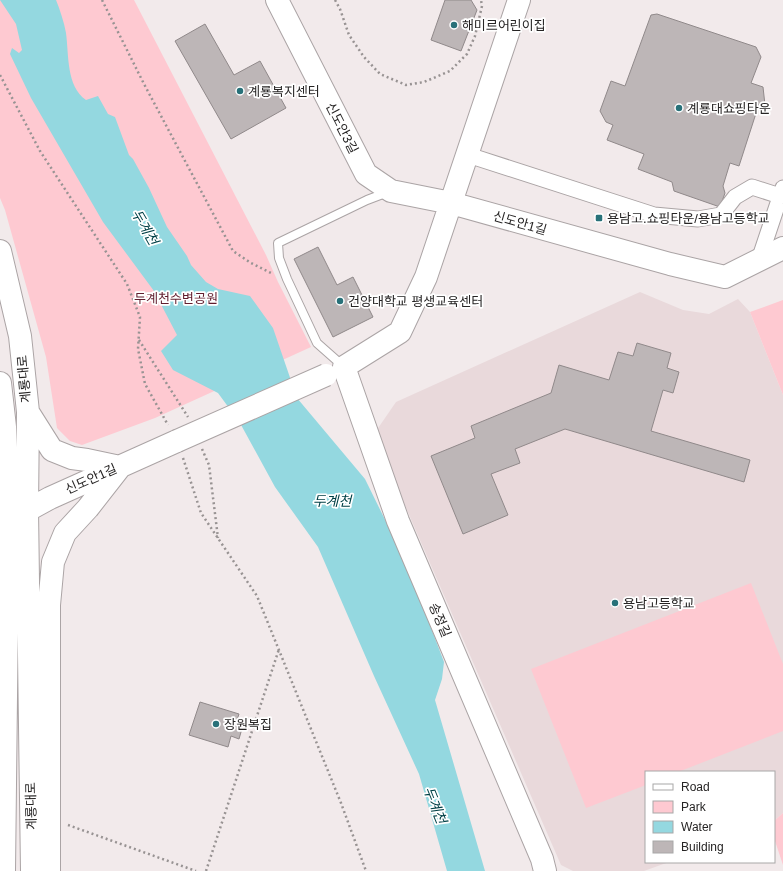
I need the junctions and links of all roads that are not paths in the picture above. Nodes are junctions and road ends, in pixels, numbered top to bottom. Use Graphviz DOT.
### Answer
graph roads {
  1 [pos="277,0"];
  2 [pos="519,0"];
  3 [pos="468,155"];
  4 [pos="391,191"];
  5 [pos="782,192"];
  6 [pos="451,203"];
  7 [pos="783,248"];
  8 [pos="0,250"];
  9 [pos="759,260"];
  10 [pos="335,371"];
  11 [pos="0,383"];
  12 [pos="28,412"];
  13 [pos="120,467"];
  14 [pos="27,509"];
  15 [pos="8,522"];
  16 [pos="4,871"];
  17 [pos="32,871"];
  18 [pos="49,871"];
  19 [pos="545,871"];
  1 -- 4 [label="street, 신도안3길"];
  2 -- 3 [label="street"];
  3 -- 5 [label="street"];
  3 -- 6 [label="street"];
  4 -- 6 [label="street, 신도안3길"];
  4 -- 10 [label="lane"];
  5 -- 9 [label="street"];
  6 -- 9 [label="street, 신도안1길"];
  6 -- 10 [label="street"];
  7 -- 9 [label="street, 신도안1길"];
  8 -- 12 [label="street, 계룡대로"];
  10 -- 13 [label="street, 신도안1길, bridge"];
  10 -- 19 [label="street, 송정길"];
  11 -- 15 [label="street, 계룡대로"];
  12 -- 13 [label="street"];
  12 -- 14 [label="street, 계룡대로"];
  13 -- 14 [label="street, 신도안1길"];
  13 -- 18 [label="street"];
  14 -- 15 [label="street, 신도안1길"];
  14 -- 17 [label="street, 계룡대로"];
  15 -- 16 [label="street, 계룡대로"];
}
